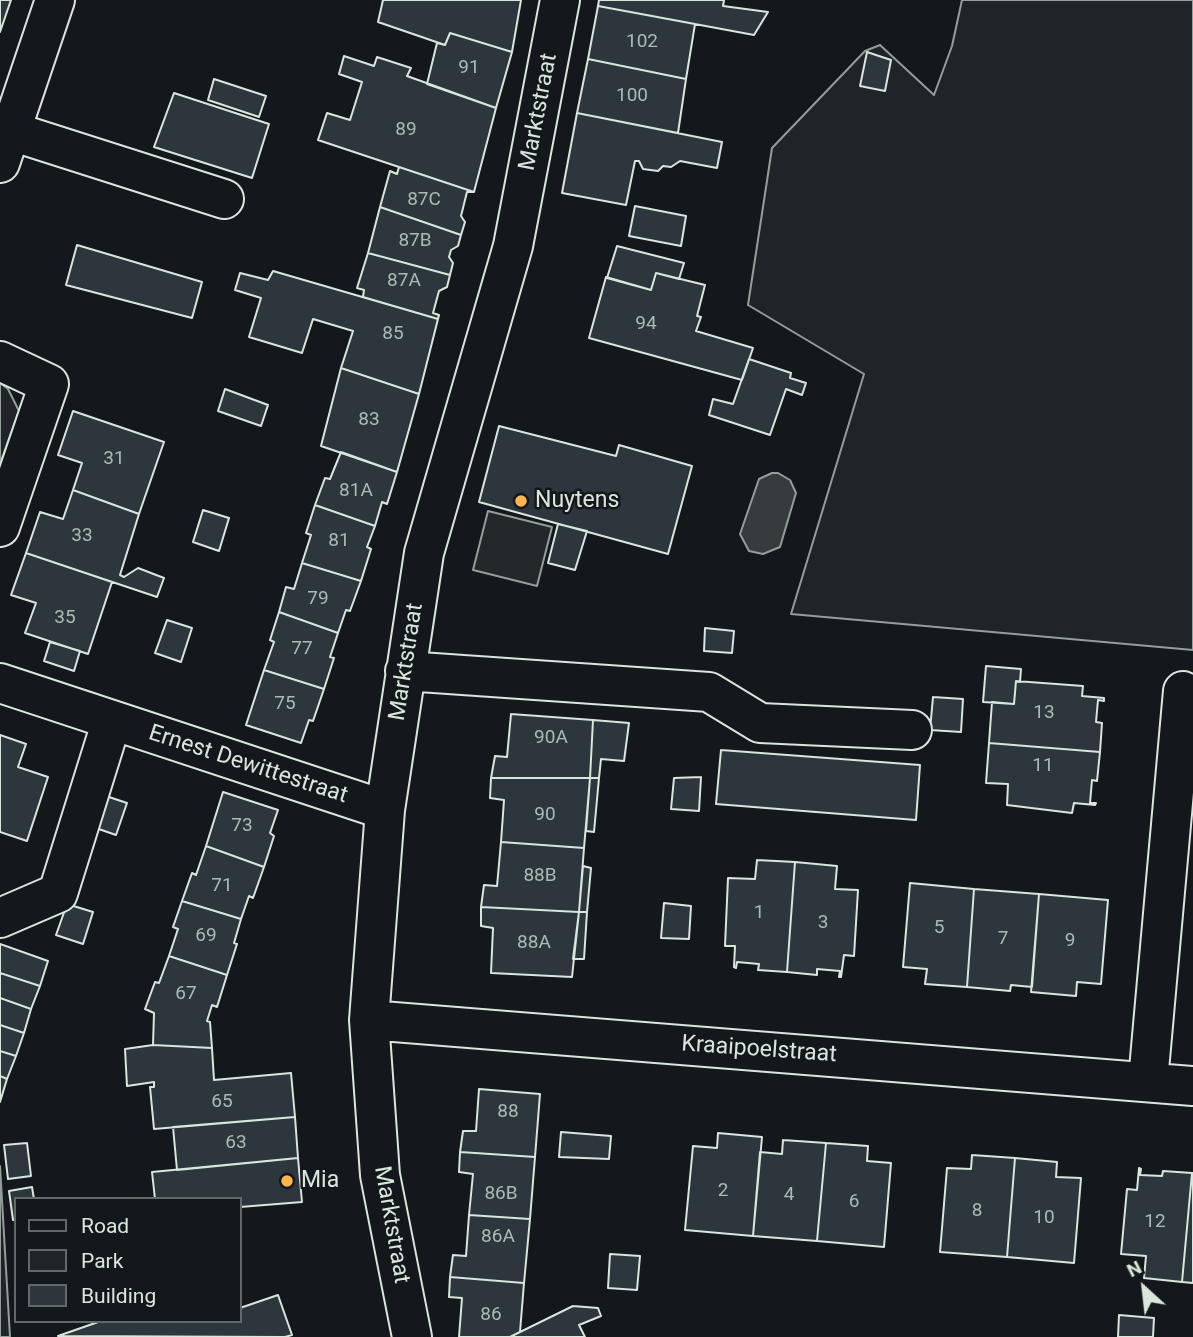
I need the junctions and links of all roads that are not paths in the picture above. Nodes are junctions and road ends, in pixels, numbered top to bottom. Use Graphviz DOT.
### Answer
graph roads {
  1 [pos="55,0"];
  2 [pos="560,0"];
  3 [pos="5,147"];
  4 [pos="224,199"];
  5 [pos="0,361"];
  6 [pos="0,527"];
  7 [pos="405,671"];
  8 [pos="0,683"];
  9 [pos="1183,691"];
  10 [pos="112,720"];
  11 [pos="912,730"];
  12 [pos="384,810"];
  13 [pos="0,918"];
  14 [pos="369,1020"];
  15 [pos="1148,1081"];
  16 [pos="1193,1086"];
  17 [pos="412,1337"];
  1 -- 3 [label="street"];
  2 -- 7 [label="street, Marktstraat"];
  3 -- 4 [label="street"];
  5 -- 6 [label="street"];
  7 -- 11 [label="street"];
  7 -- 12 [label="street, Marktstraat"];
  8 -- 10 [label="street, Ernest Dewittestraat"];
  9 -- 15 [label="street"];
  10 -- 12 [label="street, Ernest Dewittestraat"];
  10 -- 13 [label="street"];
  12 -- 14 [label="street, Marktstraat"];
  14 -- 15 [label="street, Kraaipoelstraat"];
  14 -- 17 [label="street, Marktstraat"];
  15 -- 16 [label="street, Kraaipoelstraat"];
}
